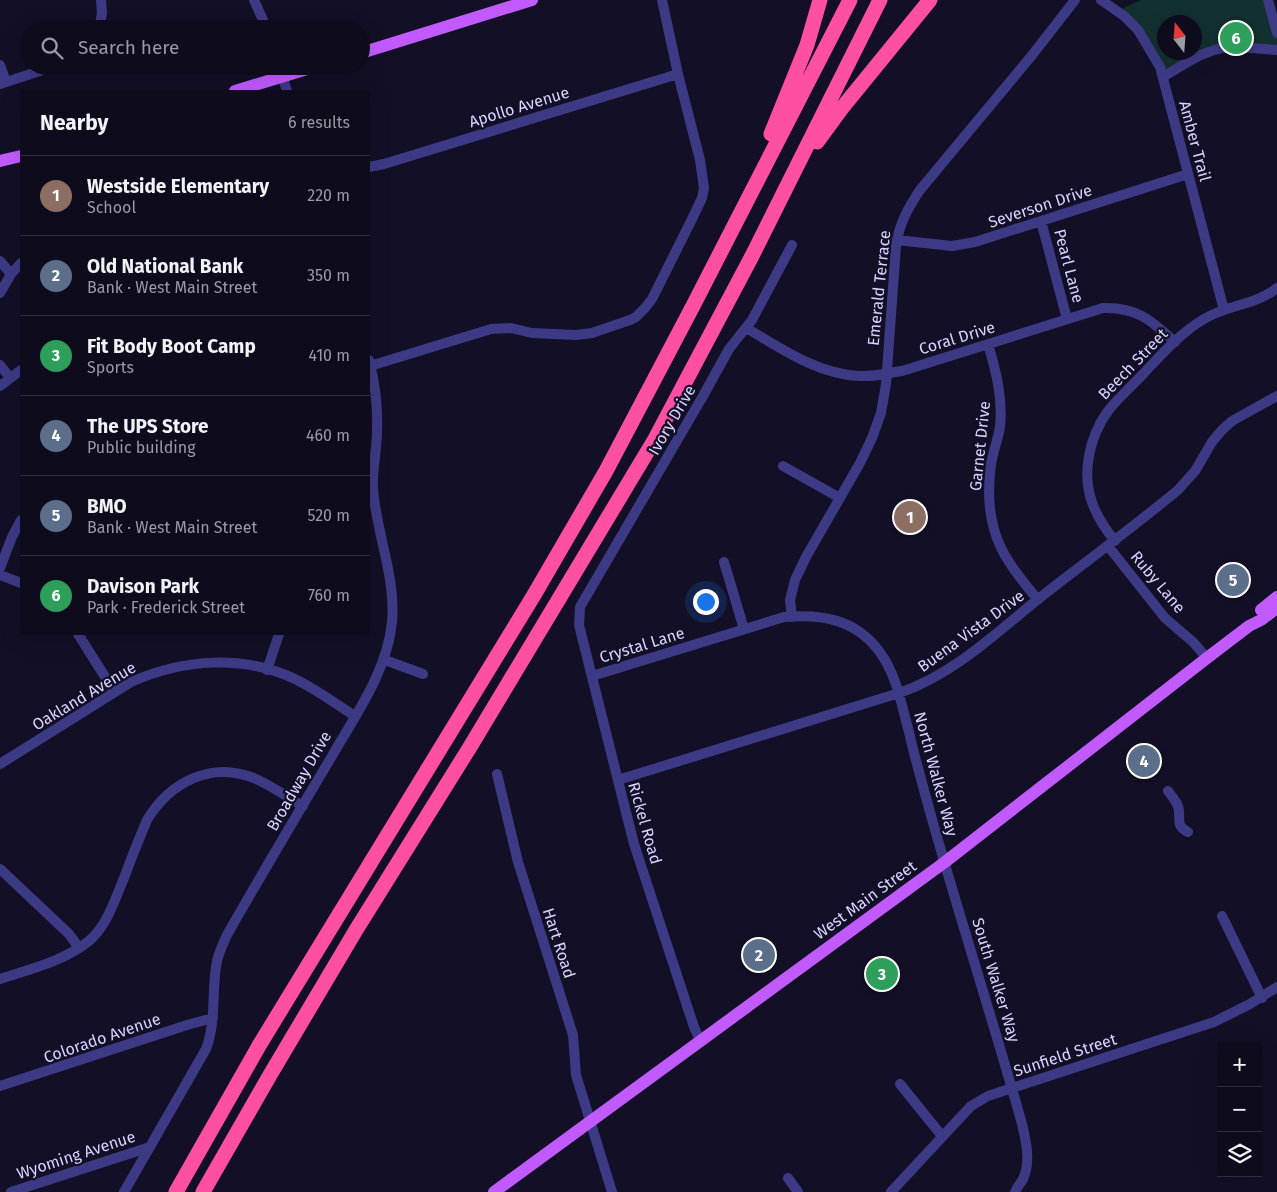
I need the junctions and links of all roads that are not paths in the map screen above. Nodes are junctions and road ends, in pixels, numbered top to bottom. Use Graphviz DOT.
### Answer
graph roads {
  1 [pos="101,0"];
  2 [pos="254,0"];
  3 [pos="529,0"];
  4 [pos="662,0"];
  5 [pos="820,0"];
  6 [pos="850,0"];
  7 [pos="880,0"];
  8 [pos="930,0"];
  9 [pos="1075,0"];
  10 [pos="1102,0"];
  11 [pos="1268,0"];
  12 [pos="101,20"];
  13 [pos="263,20"];
  14 [pos="1277,33"];
  15 [pos="370,50"];
  16 [pos="1277,50"];
  17 [pos="0,65"];
  18 [pos="678,74"];
  19 [pos="27,75"];
  20 [pos="274,75"];
  21 [pos="282,75"];
  22 [pos="1163,77"];
  23 [pos="3,83"];
  24 [pos="237,90"];
  25 [pos="286,90"];
  26 [pos="20,156"];
  27 [pos="0,161"];
  28 [pos="370,167"];
  29 [pos="1188,174"];
  30 [pos="1041,221"];
  31 [pos="764,232"];
  32 [pos="897,240"];
  33 [pos="792,245"];
  34 [pos="0,262"];
  35 [pos="20,264"];
  36 [pos="11,274"];
  37 [pos="1277,288"];
  38 [pos="0,293"];
  39 [pos="694,304"];
  40 [pos="1224,310"];
  41 [pos="1068,319"];
  42 [pos="746,328"];
  43 [pos="1174,342"];
  44 [pos="988,344"];
  45 [pos="370,363"];
  46 [pos="0,365"];
  47 [pos="20,371"];
  48 [pos="886,373"];
  49 [pos="10,378"];
  50 [pos="0,386"];
  51 [pos="1277,396"];
  52 [pos="373,436"];
  53 [pos="783,466"];
  54 [pos="840,498"];
  55 [pos="20,522"];
  56 [pos="1111,543"];
  57 [pos="724,562"];
  58 [pos="0,568"];
  59 [pos="0,575"];
  60 [pos="20,583"];
  61 [pos="1277,597"];
  62 [pos="1038,600"];
  63 [pos="1277,608"];
  64 [pos="579,610"];
  65 [pos="792,617"];
  66 [pos="1249,626"];
  67 [pos="744,629"];
  68 [pos="79,635"];
  69 [pos="279,635"];
  70 [pos="1207,658"];
  71 [pos="385,660"];
  72 [pos="268,670"];
  73 [pos="423,674"];
  74 [pos="592,676"];
  75 [pos="114,691"];
  76 [pos="899,693"];
  77 [pos="355,716"];
  78 [pos="0,764"];
  79 [pos="497,774"];
  80 [pos="618,780"];
  81 [pos="1168,791"];
  82 [pos="303,806"];
  83 [pos="1188,832"];
  84 [pos="945,862"];
  85 [pos="0,869"];
  86 [pos="1222,916"];
  87 [pos="79,948"];
  88 [pos="0,979"];
  89 [pos="1277,987"];
  90 [pos="1262,998"];
  91 [pos="213,1018"];
  92 [pos="700,1040"];
  93 [pos="900,1084"];
  94 [pos="0,1086"];
  95 [pos="1012,1088"];
  96 [pos="255,1100"];
  97 [pos="591,1120"];
  98 [pos="942,1136"];
  99 [pos="150,1147"];
  100 [pos="788,1178"];
  101 [pos="11,1192"];
  102 [pos="124,1192"];
  103 [pos="176,1192"];
  104 [pos="203,1192"];
  105 [pos="211,1192"];
  106 [pos="494,1192"];
  107 [pos="612,1192"];
  108 [pos="798,1192"];
  109 [pos="891,1192"];
  110 [pos="1015,1192"];
  1 -- 12 [label="street"];
  2 -- 13 [label="street"];
  3 -- 15 [label="main road"];
  4 -- 18 [label="street"];
  5 -- 39 [label="highway"];
  6 -- 39 [label="highway"];
  7 -- 31 [label="highway"];
  8 -- 31 [label="highway"];
  9 -- 32 [label="street, Emerald Terrace"];
  10 -- 22 [label="street, Amber Trail"];
  11 -- 14 [label="street"];
  16 -- 22 [label="street"];
  17 -- 23 [label="street"];
  18 -- 28 [label="street, Apollo Avenue"];
  18 -- 45 [label="street"];
  19 -- 23 [label="street"];
  20 -- 24 [label="main road"];
  21 -- 25 [label="street"];
  22 -- 29 [label="street, Amber Trail"];
  26 -- 27 [label="main road"];
  29 -- 30 [label="street, Severson Drive"];
  29 -- 40 [label="street, Amber Trail"];
  30 -- 32 [label="street, Severson Drive"];
  30 -- 41 [label="street, Pearl Lane"];
  31 -- 96 [label="highway"];
  32 -- 48 [label="street, Emerald Terrace"];
  33 -- 42 [label="street, Ivory Drive"];
  34 -- 36 [label="street"];
  35 -- 36 [label="street"];
  36 -- 38 [label="street"];
  37 -- 40 [label="street, Beech Street"];
  39 -- 103 [label="highway"];
  40 -- 43 [label="street, Beech Street"];
  41 -- 43 [label="street, Coral Drive"];
  41 -- 44 [label="street, Coral Drive"];
  42 -- 48 [label="street, Coral Drive"];
  42 -- 64 [label="street, Ivory Drive"];
  43 -- 56 [label="street, Beech Street"];
  44 -- 48 [label="street, Coral Drive"];
  44 -- 62 [label="street, Garnet Drive"];
  45 -- 52 [label="street, Broadway Drive"];
  46 -- 49 [label="street"];
  47 -- 49 [label="street"];
  48 -- 54 [label="street, Emerald Terrace"];
  49 -- 50 [label="street"];
  51 -- 56 [label="street, Buena Vista Drive"];
  52 -- 71 [label="street, Broadway Drive"];
  53 -- 54 [label="street"];
  54 -- 65 [label="street, Emerald Terrace"];
  55 -- 58 [label="street"];
  56 -- 62 [label="street, Buena Vista Drive"];
  56 -- 70 [label="street, Ruby Lane"];
  57 -- 67 [label="street"];
  59 -- 60 [label="street"];
  61 -- 66 [label="main road, West Main Street"];
  62 -- 76 [label="street, Buena Vista Drive"];
  63 -- 66 [label="main road, West Main Street"];
  64 -- 74 [label="street, Rickel Road"];
  65 -- 67 [label="street, Crystal Lane"];
  65 -- 76 [label="street, Crystal Lane"];
  66 -- 70 [label="main road, West Main Street"];
  67 -- 74 [label="street, Crystal Lane"];
  68 -- 75 [label="street"];
  69 -- 72 [label="street"];
  70 -- 84 [label="main road, West Main Street"];
  71 -- 73 [label="street"];
  71 -- 77 [label="street, Broadway Drive"];
  72 -- 75 [label="street, Oakland Avenue"];
  72 -- 77 [label="street, Oakland Avenue"];
  74 -- 80 [label="street, Rickel Road"];
  75 -- 78 [label="street, Oakland Avenue"];
  76 -- 80 [label="street, Buena Vista Drive"];
  76 -- 84 [label="street, North Walker Way"];
  77 -- 82 [label="street, Broadway Drive"];
  79 -- 97 [label="street, Hart Road"];
  80 -- 92 [label="street, Rickel Road"];
  81 -- 83 [label="street"];
  82 -- 87 [label="street"];
  82 -- 91 [label="street, Broadway Drive"];
  84 -- 92 [label="main road, West Main Street"];
  84 -- 95 [label="street, South Walker Way"];
  85 -- 87 [label="street"];
  86 -- 90 [label="street"];
  87 -- 88 [label="street"];
  89 -- 90 [label="street, Sunfield Street"];
  90 -- 95 [label="street, Sunfield Street"];
  91 -- 94 [label="street, Colorado Avenue"];
  91 -- 99 [label="street, Broadway Drive"];
  92 -- 97 [label="main road, West Main Street"];
  93 -- 98 [label="street"];
  95 -- 98 [label="street, Sunfield Street"];
  95 -- 110 [label="street, South Walker Way"];
  96 -- 104 [label="highway"];
  96 -- 105 [label="highway"];
  97 -- 106 [label="main road, West Main Street"];
  97 -- 107 [label="street, Hart Road"];
  98 -- 109 [label="street, Sunfield Street"];
  99 -- 101 [label="street, Wyoming Avenue"];
  99 -- 102 [label="street, Broadway Drive"];
  100 -- 108 [label="street"];
}
